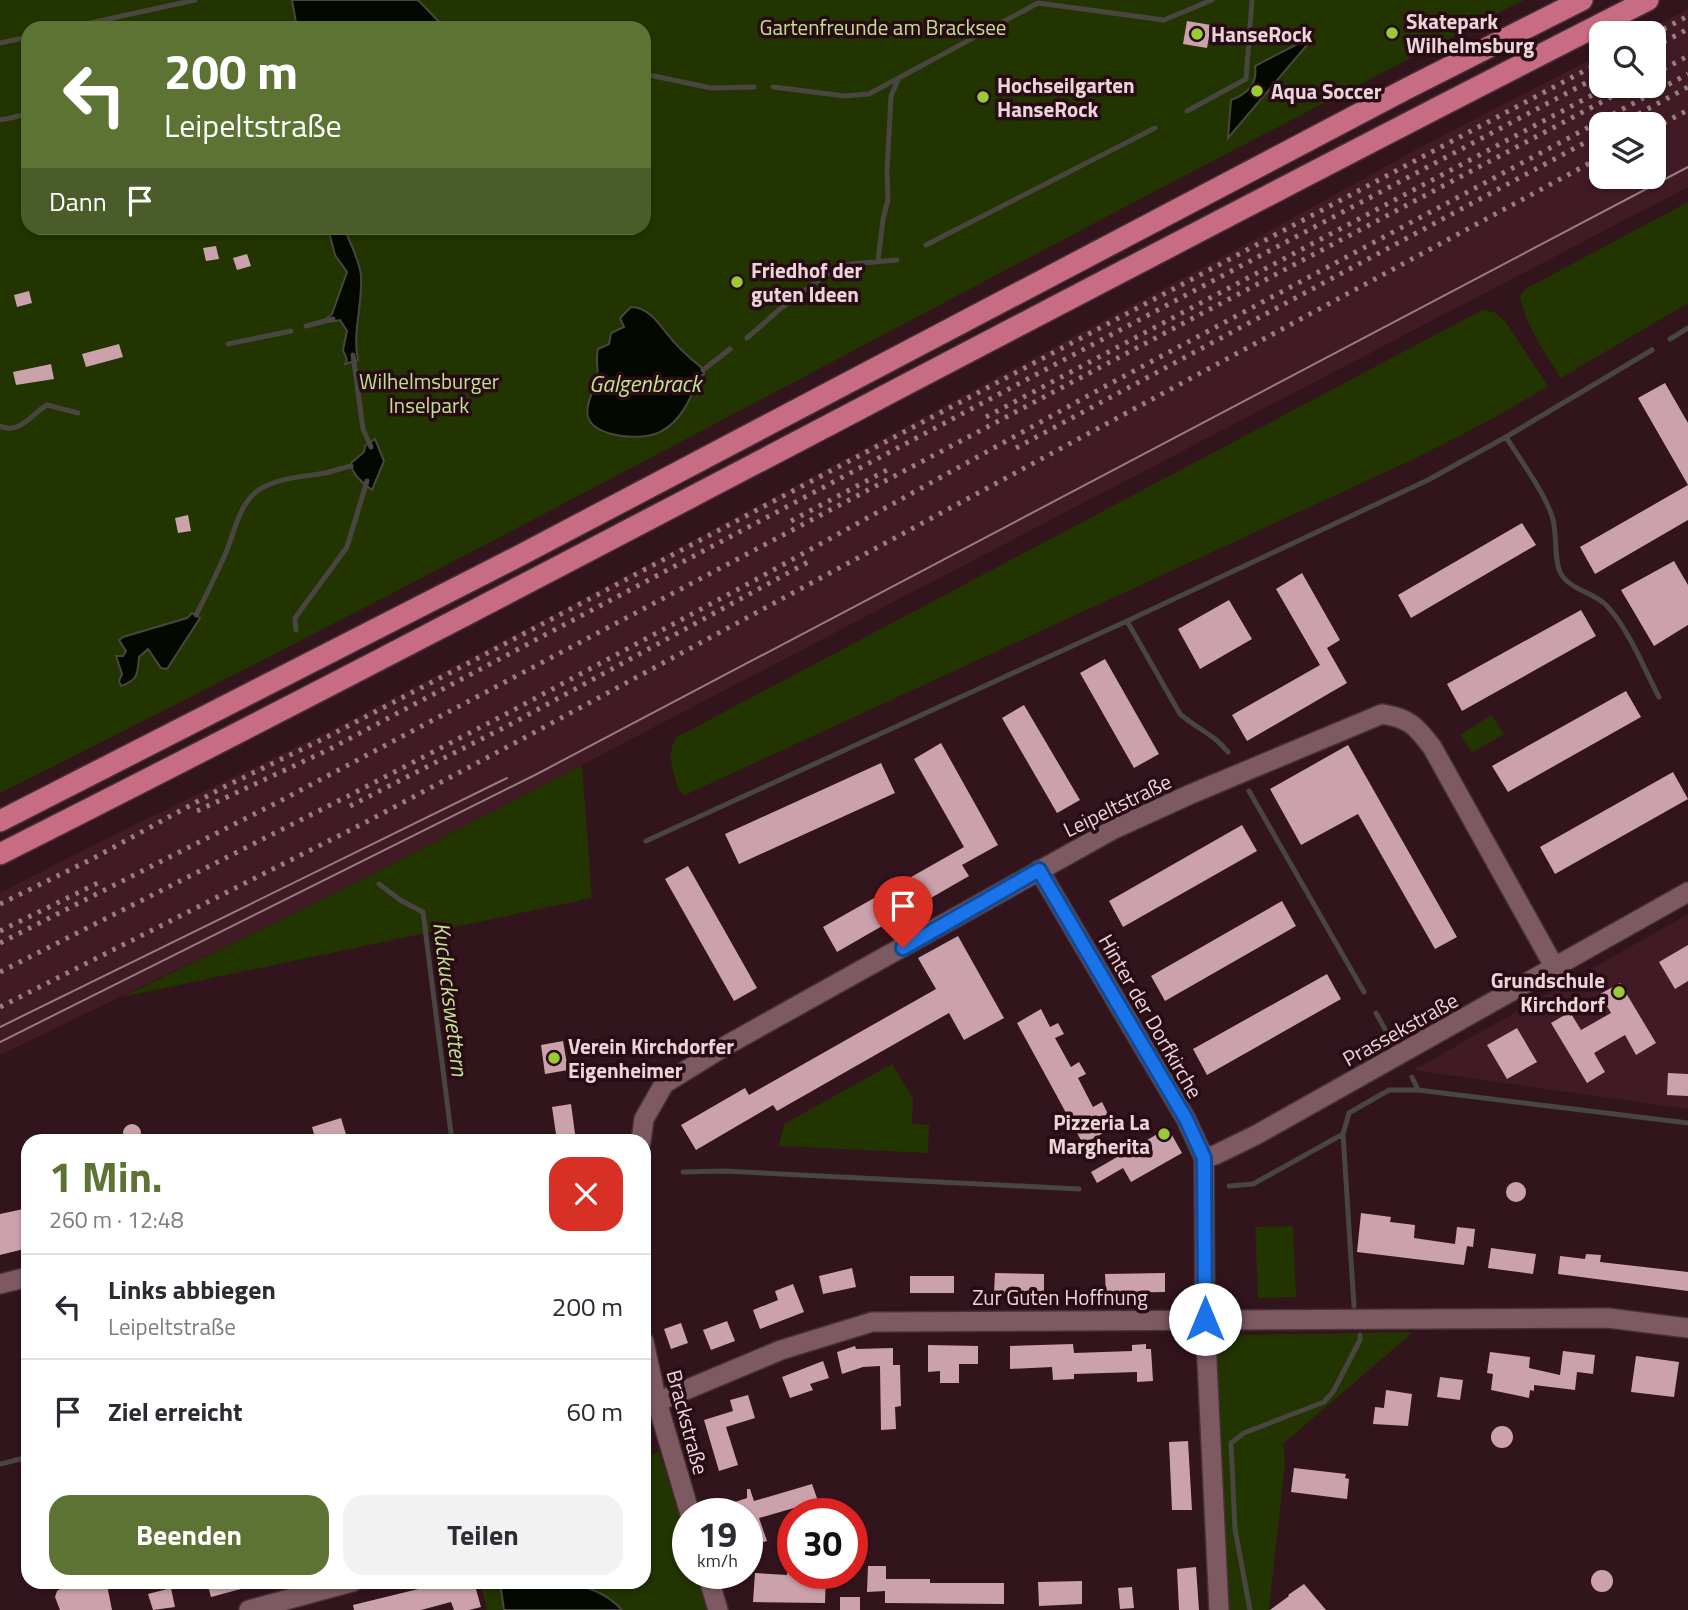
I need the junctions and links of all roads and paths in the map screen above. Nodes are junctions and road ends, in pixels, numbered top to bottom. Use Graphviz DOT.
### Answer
graph roads {
  1 [pos="1582,0"];
  2 [pos="1648,0"];
  3 [pos="0,821"];
  4 [pos="0,854"];
  5 [pos="1039,870"];
  6 [pos="1688,892"];
  7 [pos="1555,968"];
  8 [pos="642,1134"];
  9 [pos="1204,1158"];
  10 [pos="21,1278"];
  11 [pos="0,1284"];
  12 [pos="1205,1319"];
  13 [pos="1688,1328"];
  14 [pos="651,1374"];
  15 [pos="657,1402"];
  16 [pos="685,1498"];
  17 [pos="326,1589"];
  18 [pos="712,1589"];
  19 [pos="249,1610"];
  20 [pos="718,1610"];
  21 [pos="1219,1610"];
  1 -- 3 [label="highway"];
  2 -- 4 [label="highway"];
  5 -- 7 [label="street, Leipeltstraße"];
  5 -- 8 [label="street, Leipeltstraße"];
  5 -- 9 [label="street, Hinter der Dorfkirche"];
  6 -- 7 [label="street, Prassekstraße"];
  7 -- 9 [label="street, Prassekstraße"];
  9 -- 12 [label="street, Hinter der Dorfkirche"];
  10 -- 11 [label="street"];
  12 -- 13 [label="street, Zur Guten Hoffnung"];
  12 -- 15 [label="street, Zur Guten Hoffnung"];
  12 -- 21 [label="street, Hinter der Dorfkirche"];
  14 -- 15 [label="street, Brackstraße"];
  15 -- 16 [label="street, Brackstraße"];
  17 -- 19 [label="street"];
  18 -- 20 [label="street"];
}
